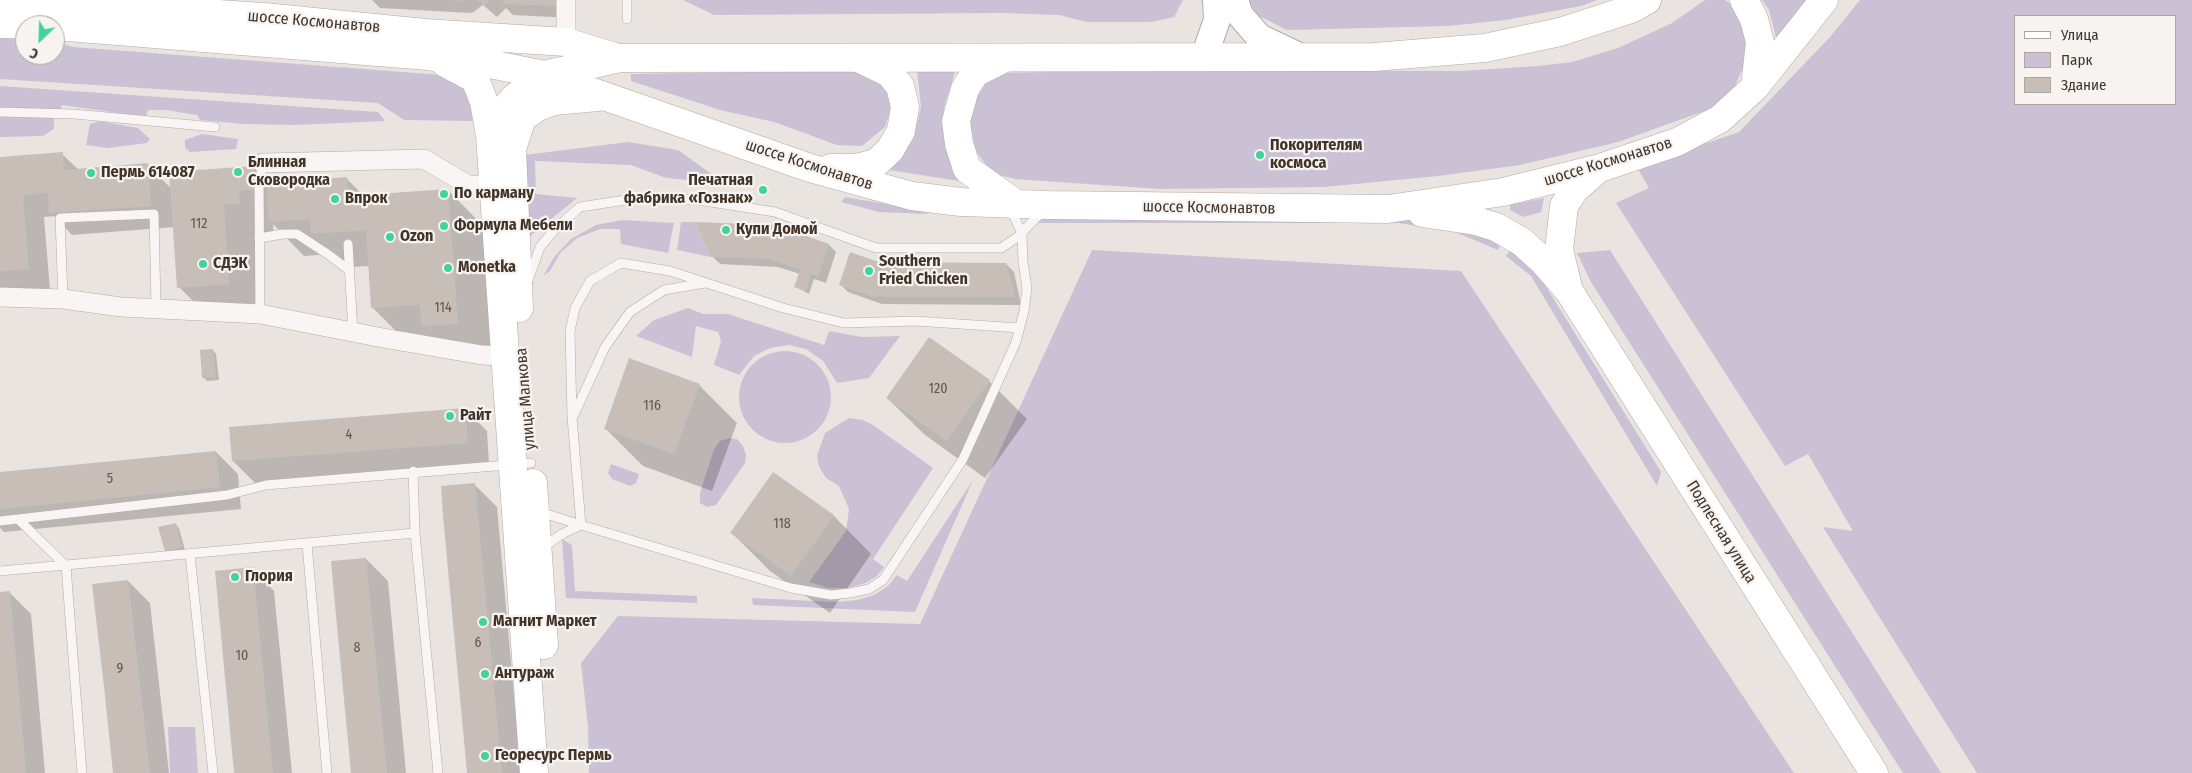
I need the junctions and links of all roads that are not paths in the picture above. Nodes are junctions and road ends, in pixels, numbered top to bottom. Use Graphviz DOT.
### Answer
graph roads {
  1 [pos="6,0"];
  2 [pos="566,0"];
  3 [pos="627,0"];
  4 [pos="1216,0"];
  5 [pos="1235,0"];
  6 [pos="1647,0"];
  7 [pos="1744,0"];
  8 [pos="1824,0"];
  9 [pos="626,19"];
  10 [pos="0,24"];
  11 [pos="15,24"];
  12 [pos="65,27"];
  13 [pos="566,42"];
  14 [pos="428,56"];
  15 [pos="857,57"];
  16 [pos="1204,57"];
  17 [pos="1302,57"];
  18 [pos="620,58"];
  19 [pos="1004,59"];
  20 [pos="544,75"];
  21 [pos="1755,87"];
  22 [pos="609,96"];
  23 [pos="0,112"];
  24 [pos="215,127"];
  25 [pos="490,135"];
  26 [pos="263,163"];
  27 [pos="810,168"];
  28 [pos="1600,168"];
  29 [pos="492,185"];
  30 [pos="1012,204"];
  31 [pos="1049,205"];
  32 [pos="1388,209"];
  33 [pos="1022,234"];
  34 [pos="259,238"];
  35 [pos="348,244"];
  36 [pos="350,271"];
  37 [pos="705,283"];
  38 [pos="1568,291"];
  39 [pos="0,297"];
  40 [pos="63,299"];
  41 [pos="519,306"];
  42 [pos="156,307"];
  43 [pos="260,314"];
  44 [pos="1019,328"];
  45 [pos="353,333"];
  46 [pos="508,355"];
  47 [pos="572,417"];
  48 [pos="522,464"];
  49 [pos="413,471"];
  50 [pos="535,510"];
  51 [pos="19,520"];
  52 [pos="0,521"];
  53 [pos="580,526"];
  54 [pos="415,534"];
  55 [pos="307,544"];
  56 [pos="538,552"];
  57 [pos="190,555"];
  58 [pos="66,566"];
  59 [pos="0,571"];
  60 [pos="82,773"];
  61 [pos="213,773"];
  62 [pos="327,773"];
  63 [pos="438,773"];
  64 [pos="534,773"];
  65 [pos="553,773"];
  66 [pos="1874,773"];
  1 -- 13 [label="main road, шоссе Космонавтов"];
  2 -- 13 [label="street"];
  3 -- 9 [label="lane"];
  4 -- 16 [label="street"];
  5 -- 17 [label="street"];
  6 -- 17 [label="main road, шоссе Космонавтов"];
  7 -- 21 [label="main road"];
  8 -- 21 [label="main road, шоссе Космонавтов"];
  10 -- 11 [label="main road"];
  12 -- 14 [label="main road, шоссе Космонавтов"];
  13 -- 18 [label="main road, шоссе Космонавтов"];
  14 -- 20 [label="main road, шоссе Космонавтов"];
  14 -- 25 [label="main road, улица Малкова"];
  15 -- 18 [label="main road, шоссе Космонавтов"];
  15 -- 19 [label="main road, шоссе Космонавтов"];
  15 -- 27 [label="main road"];
  16 -- 17 [label="main road, шоссе Космонавтов"];
  16 -- 19 [label="main road, шоссе Космонавтов"];
  18 -- 20 [label="main road, шоссе Космонавтов"];
  19 -- 30 [label="main road"];
  20 -- 22 [label="main road, шоссе Космонавтов"];
  20 -- 25 [label="main road"];
  21 -- 28 [label="main road, шоссе Космонавтов"];
  22 -- 27 [label="main road, шоссе Космонавтов"];
  22 -- 41 [label="main road, улица Малкова"];
  23 -- 24 [label="lane"];
  25 -- 29 [label="main road, улица Малкова"];
  26 -- 29 [label="street"];
  26 -- 34 [label="lane"];
  27 -- 30 [label="main road, шоссе Космонавтов"];
  28 -- 32 [label="main road, шоссе Космонавтов"];
  28 -- 38 [label="main road"];
  29 -- 46 [label="main road, улица Малкова"];
  30 -- 31 [label="main road, шоссе Космонавтов"];
  30 -- 33 [label="lane"];
  31 -- 32 [label="main road, шоссе Космонавтов"];
  31 -- 33 [label="lane"];
  32 -- 38 [label="main road"];
  33 -- 41 [label="lane"];
  33 -- 44 [label="lane"];
  34 -- 36 [label="lane"];
  34 -- 43 [label="lane"];
  35 -- 36 [label="lane"];
  36 -- 45 [label="lane"];
  37 -- 44 [label="lane"];
  37 -- 47 [label="lane"];
  37 -- 47 [label="lane"];
  38 -- 66 [label="main road, Подлесная улица"];
  39 -- 40 [label="street"];
  40 -- 42 [label="street"];
  40 -- 42 [label="lane"];
  41 -- 48 [label="main road, улица Малкова"];
  42 -- 43 [label="street"];
  43 -- 45 [label="street"];
  44 -- 53 [label="lane"];
  45 -- 46 [label="street"];
  46 -- 48 [label="main road, улица Малкова"];
  47 -- 53 [label="lane"];
  48 -- 49 [label="lane"];
  48 -- 50 [label="main road, улица Малкова"];
  48 -- 64 [label="main road, улица Малкова"];
  49 -- 51 [label="lane"];
  49 -- 54 [label="lane"];
  50 -- 53 [label="lane"];
  50 -- 56 [label="main road, улица Малкова"];
  51 -- 52 [label="lane"];
  51 -- 58 [label="lane"];
  53 -- 56 [label="lane"];
  54 -- 55 [label="lane"];
  54 -- 63 [label="lane"];
  55 -- 57 [label="lane"];
  55 -- 62 [label="lane"];
  56 -- 65 [label="main road, улица Малкова"];
  57 -- 58 [label="lane"];
  57 -- 61 [label="lane"];
  58 -- 59 [label="lane"];
  58 -- 60 [label="lane"];
}
